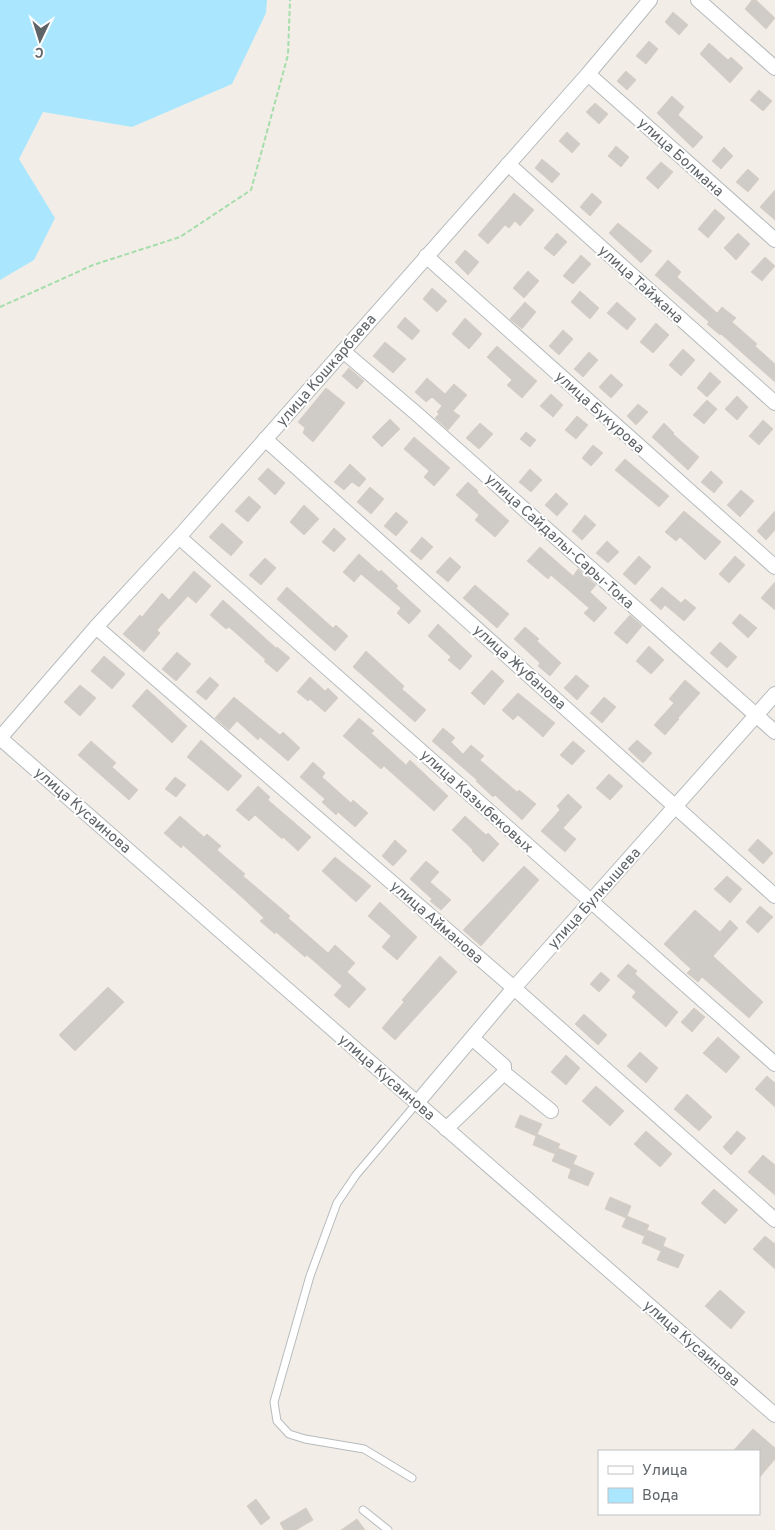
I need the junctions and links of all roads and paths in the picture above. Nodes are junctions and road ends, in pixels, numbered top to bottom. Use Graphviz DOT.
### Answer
graph roads {
  1 [pos="290,0"];
  2 [pos="650,0"];
  3 [pos="698,0"];
  4 [pos="775,68"];
  5 [pos="588,74"];
  6 [pos="508,164"];
  7 [pos="775,240"];
  8 [pos="426,256"];
  9 [pos="0,307"];
  10 [pos="343,351"];
  11 [pos="775,403"];
  12 [pos="264,439"];
  13 [pos="179,537"];
  14 [pos="775,567"];
  15 [pos="96,627"];
  16 [pos="775,694"];
  17 [pos="756,716"];
  18 [pos="775,732"];
  19 [pos="0,738"];
  20 [pos="676,806"];
  21 [pos="775,896"];
  22 [pos="591,902"];
  23 [pos="514,988"];
  24 [pos="472,1038"];
  25 [pos="775,1064"];
  26 [pos="504,1073"];
  27 [pos="417,1103"];
  28 [pos="551,1111"];
  29 [pos="446,1129"];
  30 [pos="775,1220"];
  31 [pos="775,1415"];
  32 [pos="412,1478"];
  33 [pos="364,1510"];
  34 [pos="388,1530"];
  1 -- 9 [label="path"];
  2 -- 5 [label="street, улица Кошкарбаева"];
  3 -- 4 [label="street"];
  5 -- 6 [label="street, улица Кошкарбаева"];
  5 -- 7 [label="street, улица Болмана"];
  6 -- 8 [label="street, улица Кошкарбаева"];
  6 -- 11 [label="street, улица Тайжана"];
  8 -- 10 [label="street, улица Кошкарбаева"];
  8 -- 14 [label="street, улица Букурова"];
  10 -- 12 [label="street, улица Кошкарбаева"];
  10 -- 17 [label="street, улица Сайдалы-Сары-Тока"];
  12 -- 13 [label="street, улица Кошкарбаева"];
  12 -- 20 [label="street, улица Жубанова"];
  13 -- 15 [label="street, улица Кошкарбаева"];
  13 -- 22 [label="street, улица Казыбековых"];
  15 -- 19 [label="street, улица Кошкарбаева"];
  15 -- 23 [label="street, улица Айманова"];
  16 -- 17 [label="street, улица Булкышева"];
  17 -- 18 [label="street, улица Сайдалы-Сары-Тока"];
  17 -- 20 [label="street, улица Булкышева"];
  19 -- 27 [label="street, улица Кусаинова"];
  20 -- 21 [label="street, улица Жубанова"];
  20 -- 22 [label="street, улица Булкышева"];
  22 -- 23 [label="street, улица Булкышева"];
  22 -- 25 [label="street, улица Казыбековых"];
  23 -- 24 [label="street, улица Булкышева"];
  23 -- 30 [label="street, улица Айманова"];
  24 -- 26 [label="street"];
  24 -- 27 [label="street, улица Булкышева"];
  26 -- 28 [label="street"];
  26 -- 29 [label="street"];
  27 -- 29 [label="street, улица Кусаинова"];
  27 -- 32 [label="lane"];
  29 -- 31 [label="street, улица Кусаинова"];
  33 -- 34 [label="lane"];
}
